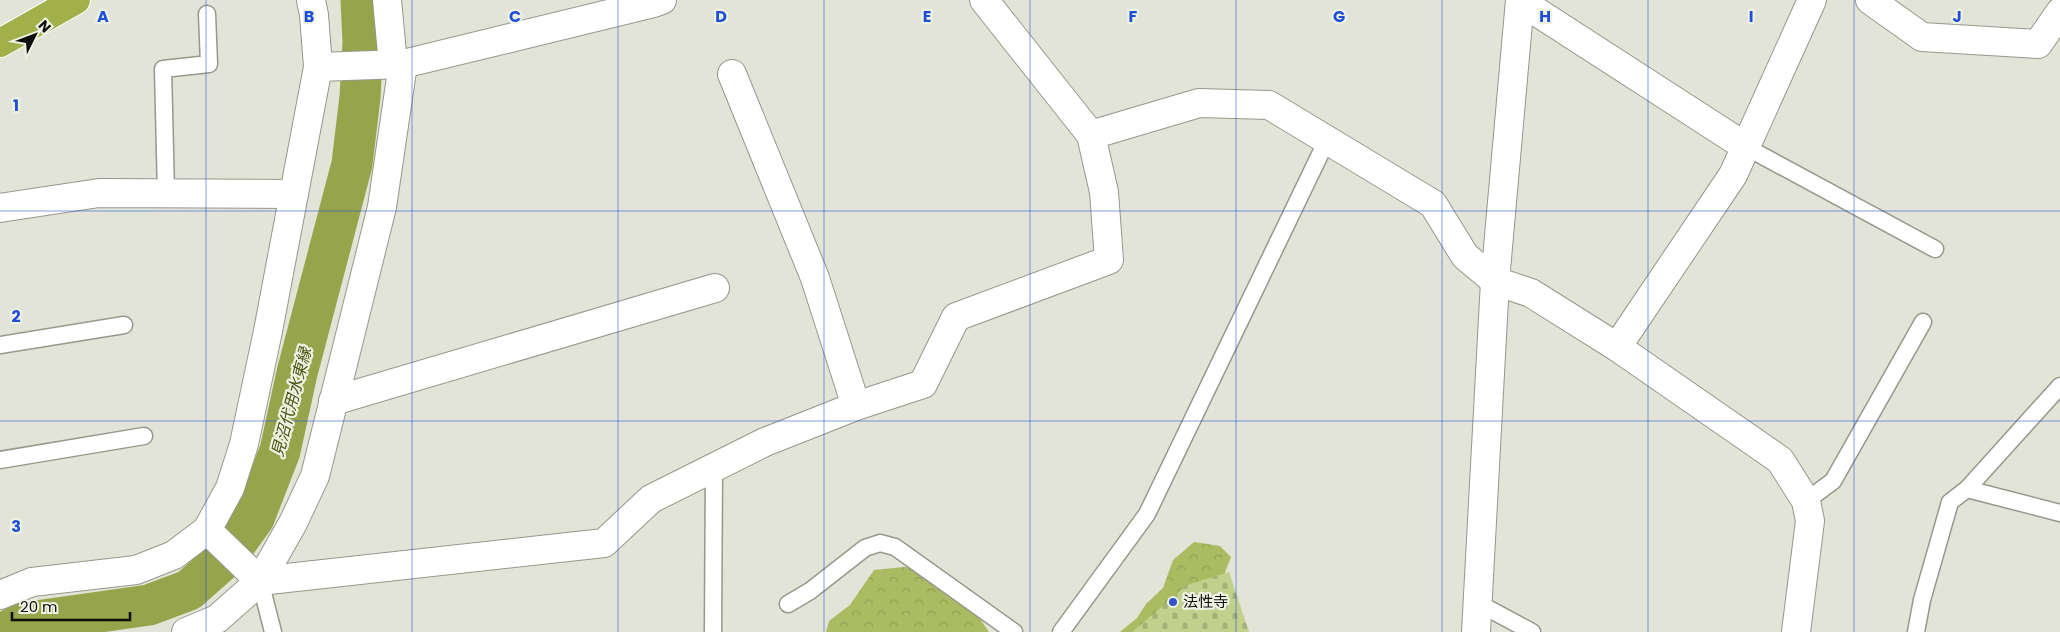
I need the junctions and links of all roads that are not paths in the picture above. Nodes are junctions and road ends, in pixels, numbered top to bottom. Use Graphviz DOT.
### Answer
graph roads {
  1 [pos="76,0"];
  2 [pos="311,0"];
  3 [pos="387,0"];
  4 [pos="662,0"];
  5 [pos="984,0"];
  6 [pos="1520,0"];
  7 [pos="1812,0"];
  8 [pos="1870,0"];
  9 [pos="2060,12"];
  10 [pos="208,14"];
  11 [pos="0,43"];
  12 [pos="398,64"];
  13 [pos="318,66"];
  14 [pos="732,74"];
  15 [pos="1091,135"];
  16 [pos="1326,140"];
  17 [pos="1746,147"];
  18 [pos="166,194"];
  19 [pos="294,194"];
  20 [pos="0,208"];
  21 [pos="1935,249"];
  22 [pos="1495,281"];
  23 [pos="714,288"];
  24 [pos="1923,322"];
  25 [pos="124,325"];
  26 [pos="0,345"];
  27 [pos="1617,347"];
  28 [pos="2060,386"];
  29 [pos="333,401"];
  30 [pos="856,406"];
  31 [pos="144,436"];
  32 [pos="0,460"];
  33 [pos="714,467"];
  34 [pos="1967,489"];
  35 [pos="1806,501"];
  36 [pos="2060,513"];
  37 [pos="207,530"];
  38 [pos="260,581"];
  39 [pos="0,595"];
  40 [pos="1478,603"];
  41 [pos="788,604"];
  42 [pos="186,632"];
  43 [pos="273,632"];
  44 [pos="713,632"];
  45 [pos="1014,632"];
  46 [pos="1061,632"];
  47 [pos="1476,632"];
  48 [pos="1532,632"];
  49 [pos="1796,632"];
  50 [pos="1916,632"];
  1 -- 11 [label="highway"];
  2 -- 13 [label="street"];
  3 -- 12 [label="street"];
  4 -- 12 [label="street"];
  5 -- 15 [label="street"];
  6 -- 17 [label="street"];
  6 -- 22 [label="street"];
  7 -- 17 [label="street"];
  8 -- 9 [label="street"];
  10 -- 18 [label="lane"];
  12 -- 13 [label="street"];
  12 -- 29 [label="street"];
  13 -- 19 [label="street"];
  14 -- 30 [label="street"];
  15 -- 16 [label="street"];
  15 -- 30 [label="street"];
  16 -- 22 [label="street"];
  16 -- 46 [label="lane"];
  17 -- 21 [label="lane"];
  17 -- 27 [label="street"];
  18 -- 19 [label="street"];
  18 -- 20 [label="street"];
  19 -- 37 [label="street"];
  22 -- 27 [label="street"];
  22 -- 40 [label="street"];
  23 -- 29 [label="street"];
  24 -- 35 [label="lane"];
  25 -- 26 [label="lane"];
  27 -- 35 [label="street"];
  28 -- 34 [label="lane"];
  29 -- 38 [label="street"];
  30 -- 33 [label="street"];
  31 -- 32 [label="lane"];
  33 -- 38 [label="street"];
  33 -- 44 [label="lane"];
  34 -- 36 [label="lane"];
  34 -- 50 [label="lane"];
  35 -- 49 [label="street"];
  37 -- 38 [label="street"];
  37 -- 39 [label="street"];
  38 -- 42 [label="street"];
  38 -- 43 [label="lane"];
  40 -- 47 [label="street"];
  40 -- 48 [label="lane"];
  41 -- 45 [label="lane"];
}
